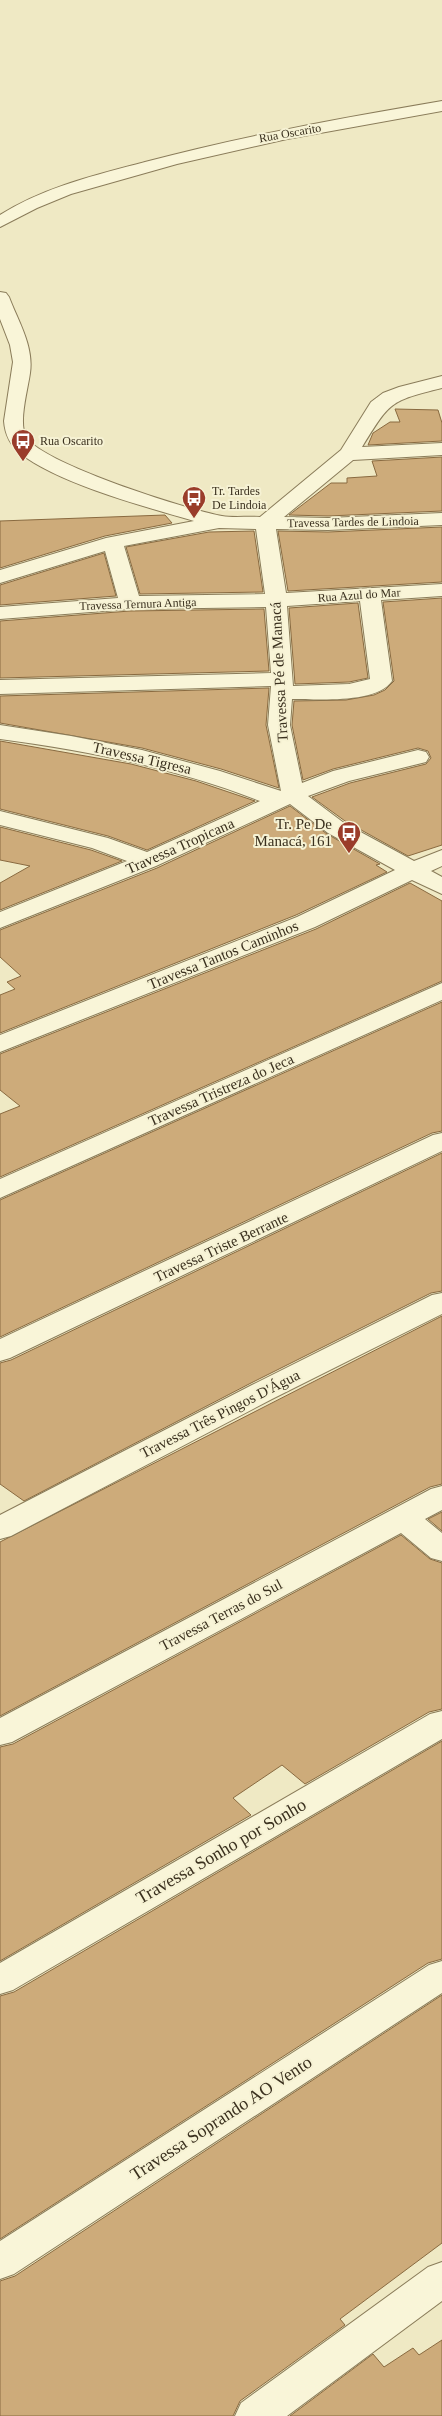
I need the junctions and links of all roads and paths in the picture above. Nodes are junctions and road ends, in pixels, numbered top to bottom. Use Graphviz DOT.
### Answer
graph roads {
  1 [pos="442,106"];
  2 [pos="0,222"];
  3 [pos="0,297"];
  4 [pos="442,382"];
  5 [pos="442,449"];
  6 [pos="348,454"];
  7 [pos="442,520"];
  8 [pos="219,522"];
  9 [pos="265,523"];
  10 [pos="113,542"];
  11 [pos="0,577"];
  12 [pos="442,590"];
  13 [pos="370,594"];
  14 [pos="276,600"];
  15 [pos="130,603"];
  16 [pos="0,613"];
  17 [pos="282,686"];
  18 [pos="0,687"];
  19 [pos="0,732"];
  20 [pos="418,757"];
  21 [pos="286,797"];
  22 [pos="0,818"];
  23 [pos="442,857"];
  24 [pos="148,861"];
  25 [pos="413,870"];
  26 [pos="442,887"];
  27 [pos="0,920"];
  28 [pos="442,991"];
  29 [pos="0,1044"];
  30 [pos="442,1141"];
  31 [pos="0,1189"];
  32 [pos="442,1302"];
  33 [pos="0,1351"];
  34 [pos="442,1497"];
  35 [pos="403,1518"];
  36 [pos="0,1528"];
  37 [pos="442,1550"];
  38 [pos="442,1722"];
  39 [pos="0,1733"];
  40 [pos="442,1975"];
  41 [pos="0,1980"];
  42 [pos="0,2262"];
  43 [pos="442,2280"];
  44 [pos="255,2416"];
  1 -- 2 [label="street, Rua Oscarito"];
  3 -- 8 [label="street"];
  4 -- 6 [label="street"];
  5 -- 6 [label="street"];
  6 -- 9 [label="street"];
  7 -- 9 [label="street, Travessa Tardes de Lindoia"];
  8 -- 9 [label="street, Travessa Tardes de Lindoia"];
  8 -- 10 [label="street"];
  9 -- 14 [label="street, Travessa Pé de Manacá"];
  10 -- 11 [label="street"];
  10 -- 15 [label="street"];
  12 -- 13 [label="street, Rua Azul do Mar"];
  13 -- 14 [label="street, Rua Azul do Mar"];
  13 -- 17 [label="street"];
  14 -- 15 [label="street, Travessa Ternura Antiga"];
  14 -- 17 [label="street, Travessa Pé de Manacá"];
  15 -- 16 [label="street, Travessa Ternura Antiga"];
  17 -- 18 [label="street"];
  17 -- 21 [label="street, Travessa Pé de Manacá"];
  19 -- 21 [label="street, Travessa Tigresa"];
  20 -- 21 [label="street, Travessa Tropicana"];
  21 -- 24 [label="street, Travessa Tropicana"];
  21 -- 25 [label="street"];
  22 -- 24 [label="street"];
  23 -- 25 [label="street, Travessa Tantos Caminhos"];
  24 -- 27 [label="street, Travessa Tropicana"];
  25 -- 26 [label="street"];
  25 -- 29 [label="street, Travessa Tantos Caminhos"];
  28 -- 31 [label="street, Travessa Tristreza do Jeca"];
  30 -- 33 [label="street, Travessa Triste Berrante"];
  32 -- 36 [label="street, Travessa Três Pingos D'Água"];
  34 -- 35 [label="street, Travessa Terras do Sul"];
  35 -- 37 [label="street"];
  35 -- 39 [label="street, Travessa Terras do Sul"];
  38 -- 41 [label="street, Travessa Sonho por Sonho"];
  40 -- 42 [label="street, Travessa Soprando AO Vento"];
  43 -- 44 [label="street"];
}
